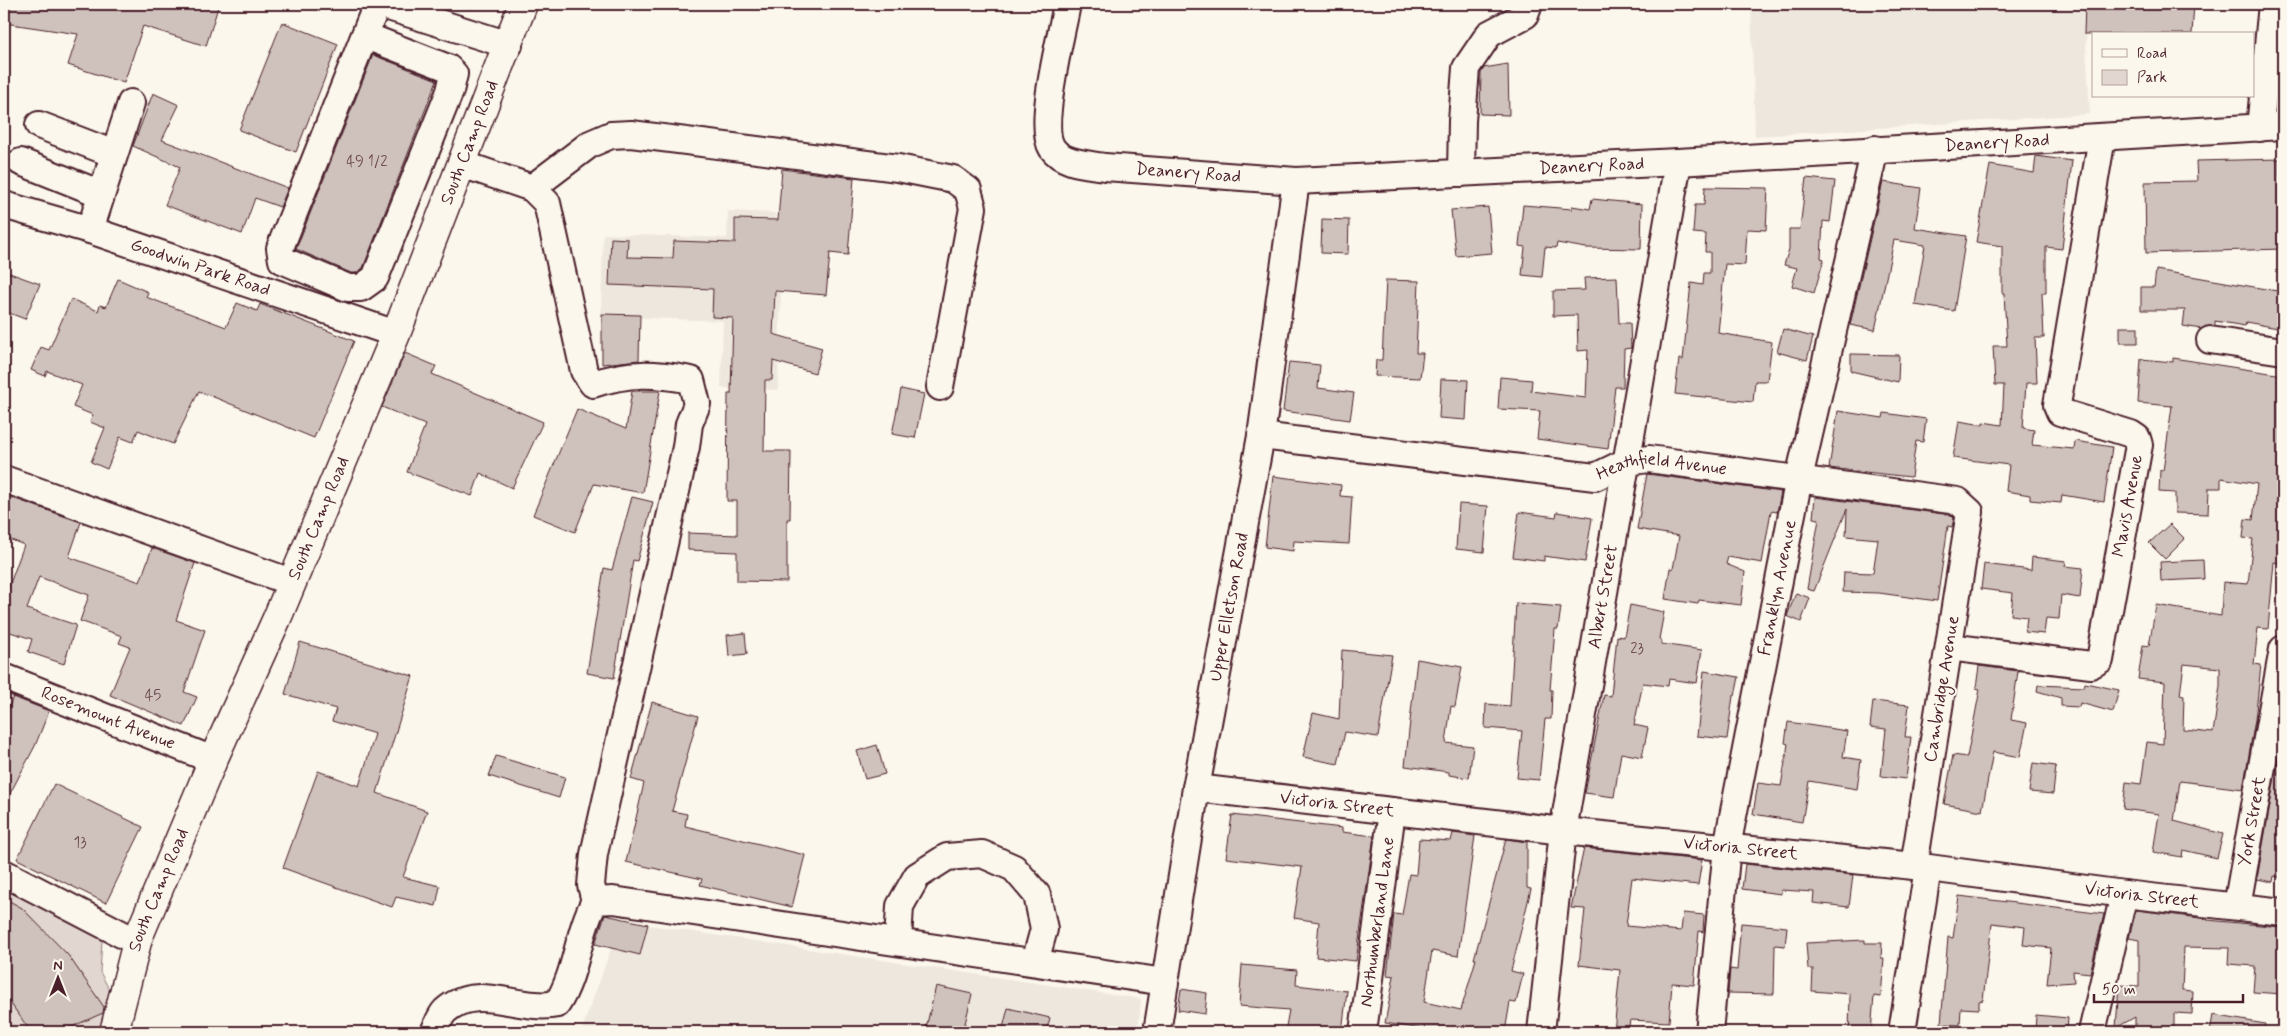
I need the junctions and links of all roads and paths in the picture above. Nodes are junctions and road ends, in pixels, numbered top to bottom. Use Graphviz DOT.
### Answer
graph roads {
  1 [pos="378,4"];
  2 [pos="523,4"];
  3 [pos="1067,4"];
  4 [pos="1529,4"];
  5 [pos="2272,4"];
  6 [pos="366,36"];
  7 [pos="509,45"];
  8 [pos="131,103"];
  9 [pos="39,125"];
  10 [pos="2272,127"];
  11 [pos="2102,137"];
  12 [pos="1875,150"];
  13 [pos="114,154"];
  14 [pos="21,162"];
  15 [pos="1678,162"];
  16 [pos="462,164"];
  17 [pos="1461,173"];
  18 [pos="1296,181"];
  19 [pos="532,188"];
  20 [pos="101,194"];
  21 [pos="4,205"];
  22 [pos="90,230"];
  23 [pos="396,334"];
  24 [pos="2210,340"];
  25 [pos="2283,351"];
  26 [pos="940,387"];
  27 [pos="1261,436"];
  28 [pos="1626,462"];
  29 [pos="1799,478"];
  30 [pos="4,479"];
  31 [pos="1970,512"];
  32 [pos="292,582"];
  33 [pos="1949,647"];
  34 [pos="2283,649"];
  35 [pos="4,678"];
  36 [pos="213,760"];
  37 [pos="1196,788"];
  38 [pos="1392,811"];
  39 [pos="1563,831"];
  40 [pos="1727,847"];
  41 [pos="1921,867"];
  42 [pos="4,873"];
  43 [pos="2124,894"];
  44 [pos="595,901"];
  45 [pos="2237,906"];
  46 [pos="2283,912"];
  47 [pos="138,938"];
  48 [pos="898,941"];
  49 [pos="1035,962"];
  50 [pos="1165,982"];
  51 [pos="114,1032"];
  52 [pos="434,1032"];
  53 [pos="1158,1032"];
  54 [pos="1364,1032"];
  55 [pos="1541,1032"];
  56 [pos="1709,1032"];
  57 [pos="1902,1032"];
  58 [pos="2092,1032"];
  1 -- 6 [label="street"];
  1 -- 7 [label="street"];
  2 -- 7 [label="main road, South Camp Road"];
  3 -- 18 [label="street, Deanery Road"];
  4 -- 17 [label="street"];
  5 -- 10 [label="street"];
  6 -- 6 [label="street"];
  7 -- 16 [label="main road, South Camp Road"];
  8 -- 13 [label="street"];
  9 -- 13 [label="street"];
  10 -- 11 [label="street, Deanery Road"];
  11 -- 12 [label="street, Deanery Road"];
  11 -- 33 [label="street, Mavis Avenue"];
  12 -- 15 [label="street, Deanery Road"];
  12 -- 29 [label="street, Franklyn Avenue"];
  13 -- 20 [label="street"];
  14 -- 20 [label="street"];
  15 -- 17 [label="street, Deanery Road"];
  15 -- 28 [label="street, Albert Street"];
  16 -- 19 [label="street"];
  16 -- 23 [label="main road, South Camp Road"];
  17 -- 18 [label="street, Deanery Road"];
  18 -- 27 [label="street, Upper Elletson Road"];
  19 -- 26 [label="street"];
  19 -- 44 [label="street"];
  20 -- 22 [label="street"];
  21 -- 22 [label="street, Goodwin Park Road"];
  22 -- 23 [label="street, Goodwin Park Road"];
  23 -- 32 [label="main road, South Camp Road"];
  24 -- 25 [label="street"];
  27 -- 28 [label="street, Heathfield Avenue"];
  27 -- 37 [label="street, Upper Elletson Road"];
  28 -- 29 [label="street, Heathfield Avenue"];
  28 -- 39 [label="street, Albert Street"];
  29 -- 31 [label="street, Heathfield Avenue"];
  29 -- 40 [label="street, Franklyn Avenue"];
  30 -- 32 [label="street"];
  31 -- 33 [label="street, Cambridge Avenue"];
  32 -- 36 [label="main road, South Camp Road"];
  33 -- 41 [label="street, Cambridge Avenue"];
  34 -- 45 [label="street, York Street"];
  35 -- 36 [label="street, Rosemount Avenue"];
  36 -- 47 [label="main road, South Camp Road"];
  37 -- 38 [label="street, Victoria Street"];
  37 -- 50 [label="street, Upper Elletson Road"];
  38 -- 39 [label="street, Victoria Street"];
  38 -- 54 [label="street, Northumberland Lane"];
  39 -- 40 [label="street, Victoria Street"];
  39 -- 55 [label="street, Albert Street"];
  40 -- 41 [label="street, Victoria Street"];
  40 -- 56 [label="street, Franklyn Avenue"];
  41 -- 43 [label="street, Victoria Street"];
  41 -- 57 [label="street, Cambridge Avenue"];
  42 -- 47 [label="street"];
  43 -- 45 [label="street, Victoria Street"];
  43 -- 58 [label="street"];
  44 -- 48 [label="street"];
  44 -- 52 [label="street"];
  45 -- 46 [label="street, Victoria Street"];
  47 -- 51 [label="main road, South Camp Road"];
  48 -- 49 [label="street"];
  48 -- 49 [label="street"];
  49 -- 50 [label="street"];
  50 -- 53 [label="street, Upper Elletson Road"];
}
